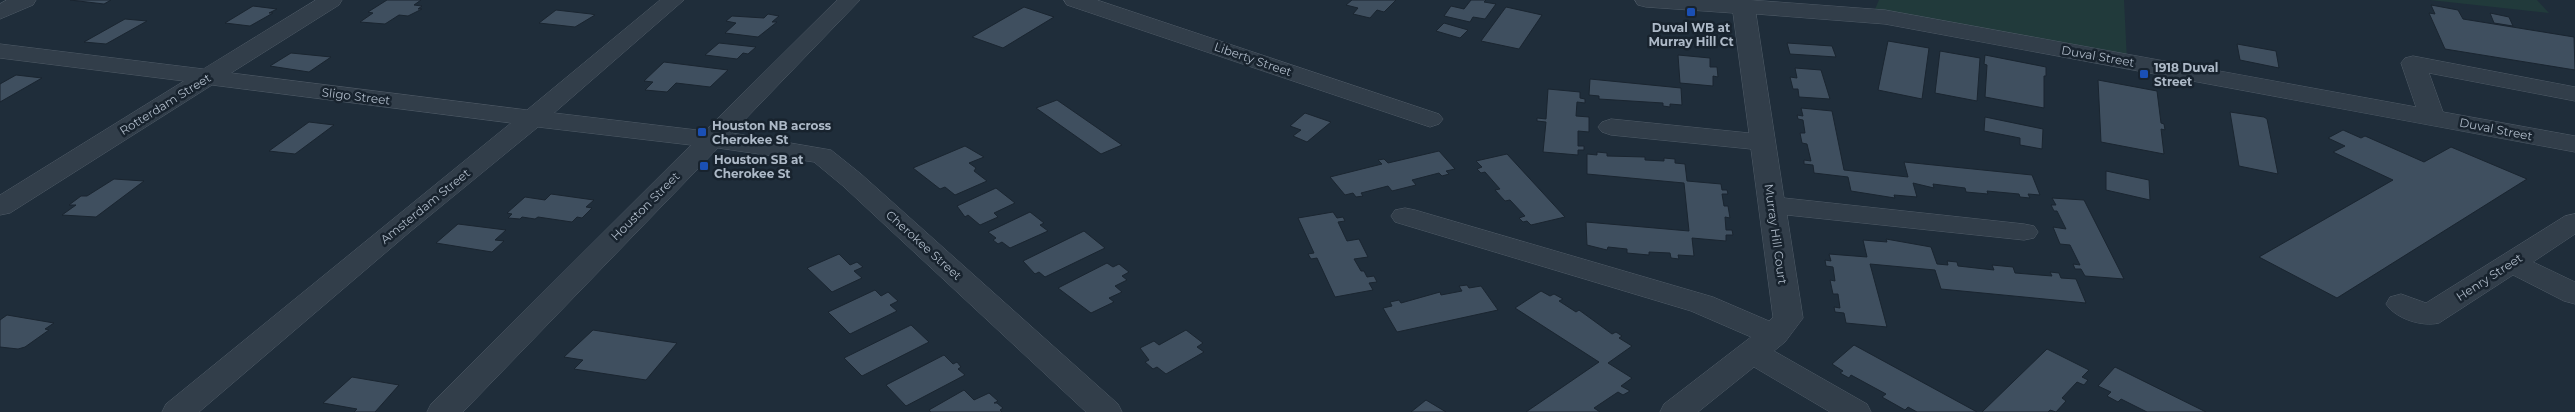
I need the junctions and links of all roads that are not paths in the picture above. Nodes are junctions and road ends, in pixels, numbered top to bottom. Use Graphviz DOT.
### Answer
graph roads {
  1 [pos="24,0"];
  2 [pos="331,0"];
  3 [pos="673,0"];
  4 [pos="849,0"];
  5 [pos="1075,0"];
  6 [pos="1646,0"];
  7 [pos="1743,5"];
  8 [pos="0,12"];
  9 [pos="0,51"];
  10 [pos="207,78"];
  11 [pos="2575,94"];
  12 [pos="534,117"];
  13 [pos="2432,117"];
  14 [pos="1430,119"];
  15 [pos="1610,127"];
  16 [pos="711,138"];
  17 [pos="1763,142"];
  18 [pos="2575,144"];
  19 [pos="1772,205"];
  20 [pos="0,207"];
  21 [pos="1405,216"];
  22 [pos="2575,222"];
  23 [pos="2024,232"];
  24 [pos="2511,262"];
  25 [pos="2575,294"];
  26 [pos="2401,304"];
  27 [pos="1763,344"];
  28 [pos="178,412"];
  29 [pos="442,412"];
  30 [pos="1106,412"];
  31 [pos="1676,412"];
  32 [pos="1855,412"];
  1 -- 8 [label="street"];
  2 -- 10 [label="street, Rotterdam Street"];
  3 -- 12 [label="street, Amsterdam Street"];
  4 -- 16 [label="street, Houston Street"];
  5 -- 14 [label="street, Liberty Street"];
  6 -- 7 [label="street, Duval Street"];
  7 -- 13 [label="street, Duval Street"];
  7 -- 17 [label="street, Murray Hill Court"];
  9 -- 10 [label="street, Sligo Street"];
  10 -- 12 [label="street, Sligo Street"];
  10 -- 20 [label="street, Rotterdam Street"];
  11 -- 13 [label="street"];
  12 -- 16 [label="street, Sligo Street"];
  12 -- 28 [label="street, Amsterdam Street"];
  13 -- 18 [label="street, Duval Street"];
  15 -- 17 [label="street"];
  16 -- 29 [label="street, Houston Street"];
  16 -- 30 [label="street, Cherokee Street"];
  17 -- 19 [label="street, Murray Hill Court"];
  19 -- 23 [label="street"];
  19 -- 27 [label="street, Murray Hill Court"];
  21 -- 27 [label="street"];
  22 -- 24 [label="street, Henry Street"];
  24 -- 25 [label="street"];
  24 -- 26 [label="street, Henry Street"];
  27 -- 31 [label="street, Murray Hill Court"];
  27 -- 32 [label="street"];
}
